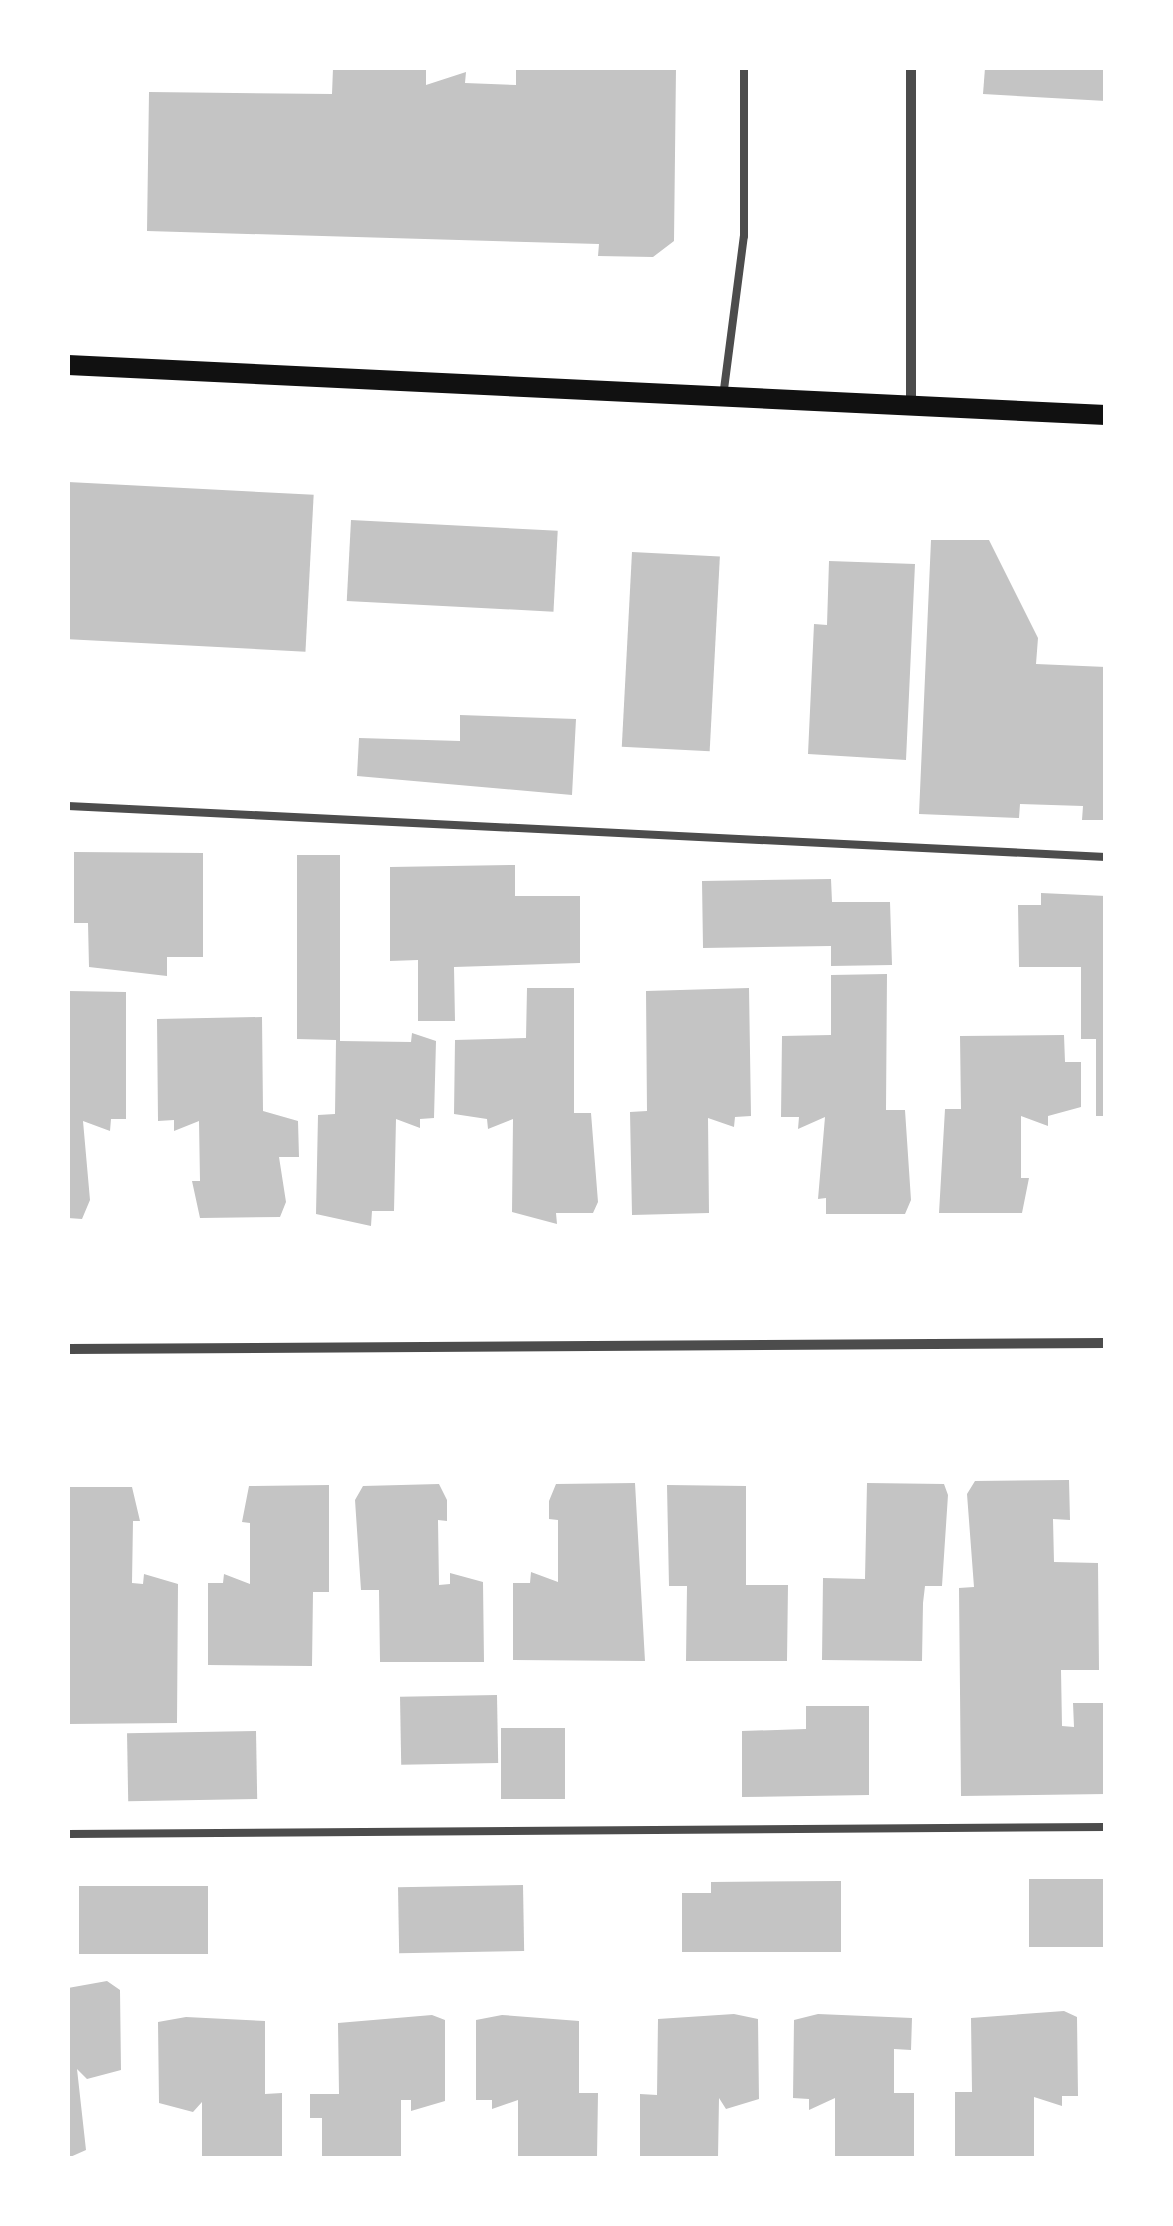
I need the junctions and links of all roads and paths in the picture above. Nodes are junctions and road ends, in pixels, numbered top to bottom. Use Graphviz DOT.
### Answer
graph roads {
  1 [pos="744,68"];
  2 [pos="910,68"];
  3 [pos="68,366"];
  4 [pos="723,399"];
  5 [pos="911,406"];
  6 [pos="1106,415"];
  7 [pos="68,806"];
  8 [pos="1106,857"];
  9 [pos="1106,1343"];
  10 [pos="68,1348"];
  11 [pos="1106,1827"];
  12 [pos="68,1834"];
  1 -- 4 [label="lane"];
  2 -- 5 [label="street"];
  3 -- 4 [label="main road"];
  4 -- 5 [label="main road"];
  5 -- 6 [label="main road"];
  7 -- 8 [label="lane"];
  9 -- 10 [label="street"];
  11 -- 12 [label="lane"];
}
